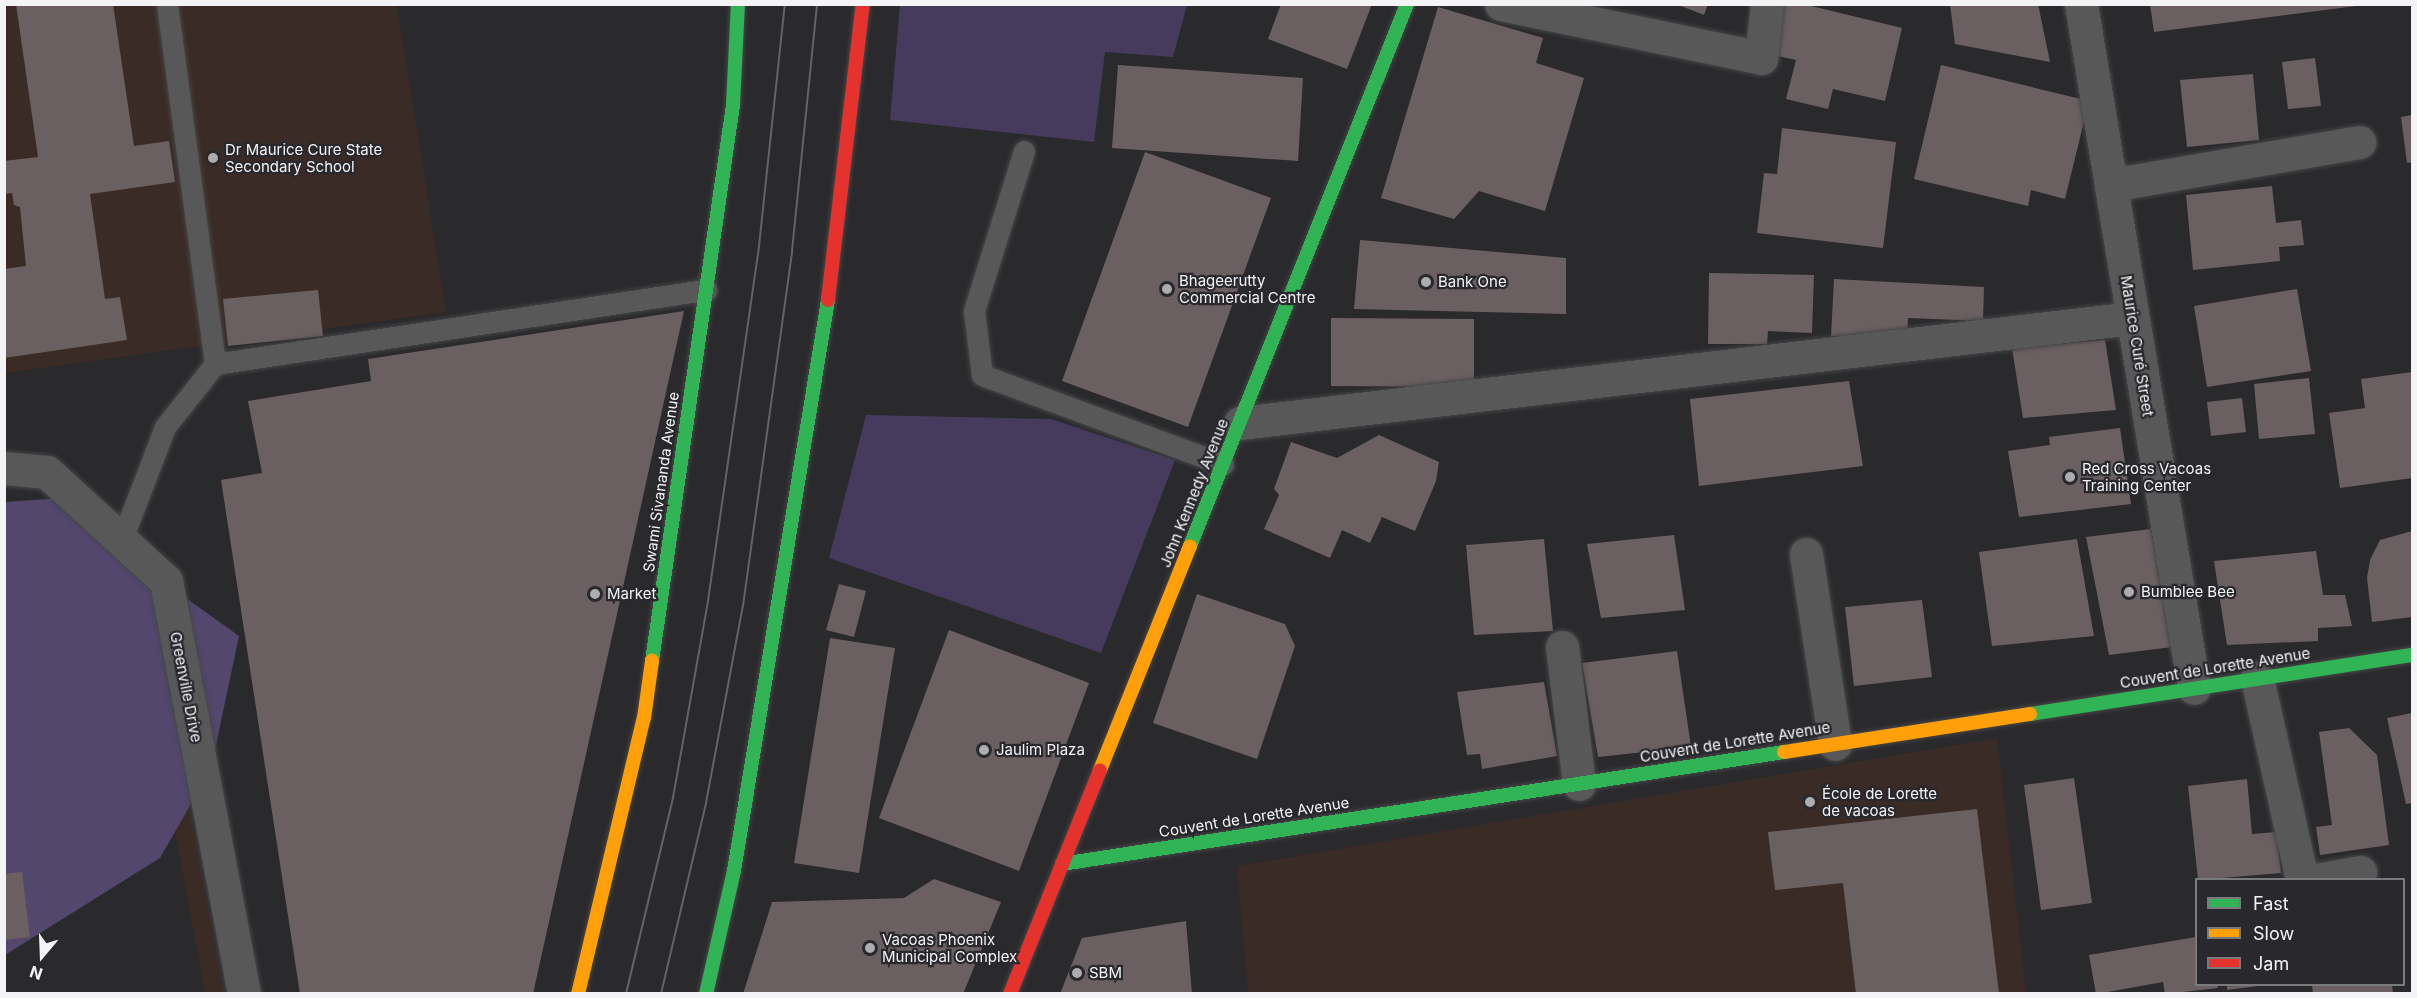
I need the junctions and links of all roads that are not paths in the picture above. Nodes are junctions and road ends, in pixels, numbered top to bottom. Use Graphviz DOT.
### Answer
graph roads {
  1 [pos="167,4"];
  2 [pos="738,4"];
  3 [pos="863,4"];
  4 [pos="1407,4"];
  5 [pos="1501,4"];
  6 [pos="1767,4"];
  7 [pos="2081,4"];
  8 [pos="2359,142"];
  9 [pos="1024,151"];
  10 [pos="2111,185"];
  11 [pos="706,290"];
  12 [pos="2133,318"];
  13 [pos="216,364"];
  14 [pos="1240,423"];
  15 [pos="1223,464"];
  16 [pos="4,468"];
  17 [pos="122,539"];
  18 [pos="1806,554"];
  19 [pos="1562,647"];
  20 [pos="2412,655"];
  21 [pos="2257,678"];
  22 [pos="2194,688"];
  23 [pos="1835,744"];
  24 [pos="1579,784"];
  25 [pos="1062,864"];
  26 [pos="2360,872"];
  27 [pos="2302,878"];
  28 [pos="2322,878"];
  29 [pos="244,993"];
  30 [pos="578,993"];
  31 [pos="706,993"];
  32 [pos="1010,993"];
  1 -- 13 [label="lane"];
  2 -- 11 [label="street, Swami Sivananda Avenue"];
  3 -- 31 [label="street"];
  4 -- 14 [label="street, John Kennedy Avenue"];
  5 -- 6 [label="street"];
  7 -- 10 [label="street, Maurice Curé Street"];
  8 -- 10 [label="street"];
  9 -- 15 [label="lane"];
  10 -- 12 [label="street, Maurice Curé Street"];
  11 -- 13 [label="lane"];
  11 -- 30 [label="street, Swami Sivananda Avenue"];
  12 -- 14 [label="street"];
  12 -- 22 [label="street, Maurice Curé Street"];
  13 -- 17 [label="lane"];
  14 -- 15 [label="street, John Kennedy Avenue"];
  15 -- 25 [label="street, John Kennedy Avenue"];
  16 -- 17 [label="street, Greenville Drive"];
  17 -- 29 [label="street, Greenville Drive"];
  18 -- 23 [label="street"];
  19 -- 24 [label="street"];
  20 -- 21 [label="street, Couvent de Lorette Avenue"];
  21 -- 22 [label="street, Couvent de Lorette Avenue"];
  21 -- 27 [label="street"];
  22 -- 23 [label="street, Couvent de Lorette Avenue"];
  23 -- 24 [label="street, Couvent de Lorette Avenue"];
  24 -- 25 [label="street, Couvent de Lorette Avenue"];
  25 -- 32 [label="street, John Kennedy Avenue"];
  26 -- 28 [label="street"];
}
